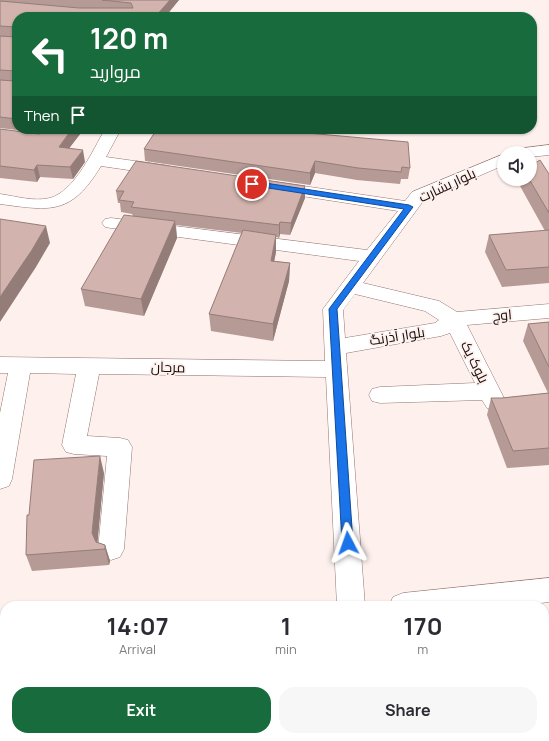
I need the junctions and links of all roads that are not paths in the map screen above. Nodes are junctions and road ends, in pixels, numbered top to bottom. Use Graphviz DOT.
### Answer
graph roads {
  1 [pos="111,134"];
  2 [pos="549,150"];
  3 [pos="537,151"];
  4 [pos="95,160"];
  5 [pos="497,162"];
  6 [pos="181,173"];
  7 [pos="260,185"];
  8 [pos="0,199"];
  9 [pos="409,207"];
  10 [pos="111,223"];
  11 [pos="372,256"];
  12 [pos="350,286"];
  13 [pos="549,311"];
  14 [pos="454,319"];
  15 [pos="336,347"];
  16 [pos="10,365"];
  17 [pos="89,366"];
  18 [pos="337,369"];
  19 [pos="380,395"];
  20 [pos="0,479"];
  21 [pos="110,548"];
  22 [pos="549,590"];
  23 [pos="351,601"];
  24 [pos="449,601"];
  1 -- 4 [label="street"];
  2 -- 3 [label="street"];
  4 -- 6 [label="street"];
  4 -- 8 [label="street"];
  5 -- 9 [label="street, بلوار بشارت"];
  7 -- 9 [label="street"];
  9 -- 11 [label="street, بلوار بشارت"];
  10 -- 11 [label="street"];
  11 -- 12 [label="street, بلوار بشارت"];
  12 -- 14 [label="street"];
  12 -- 15 [label="street, بلوار بشارت"];
  13 -- 14 [label="street, اوج"];
  14 -- 15 [label="street, بلوار آذرنگ"];
  14 -- 19 [label="street, بلوک یک"];
  15 -- 18 [label="street, بلوار بشارت"];
  16 -- 17 [label="street, مرجان"];
  16 -- 20 [label="street"];
  17 -- 18 [label="street, مرجان"];
  17 -- 21 [label="street"];
  18 -- 23 [label="street, بلوار بشارت"];
  22 -- 24 [label="street"];
}
